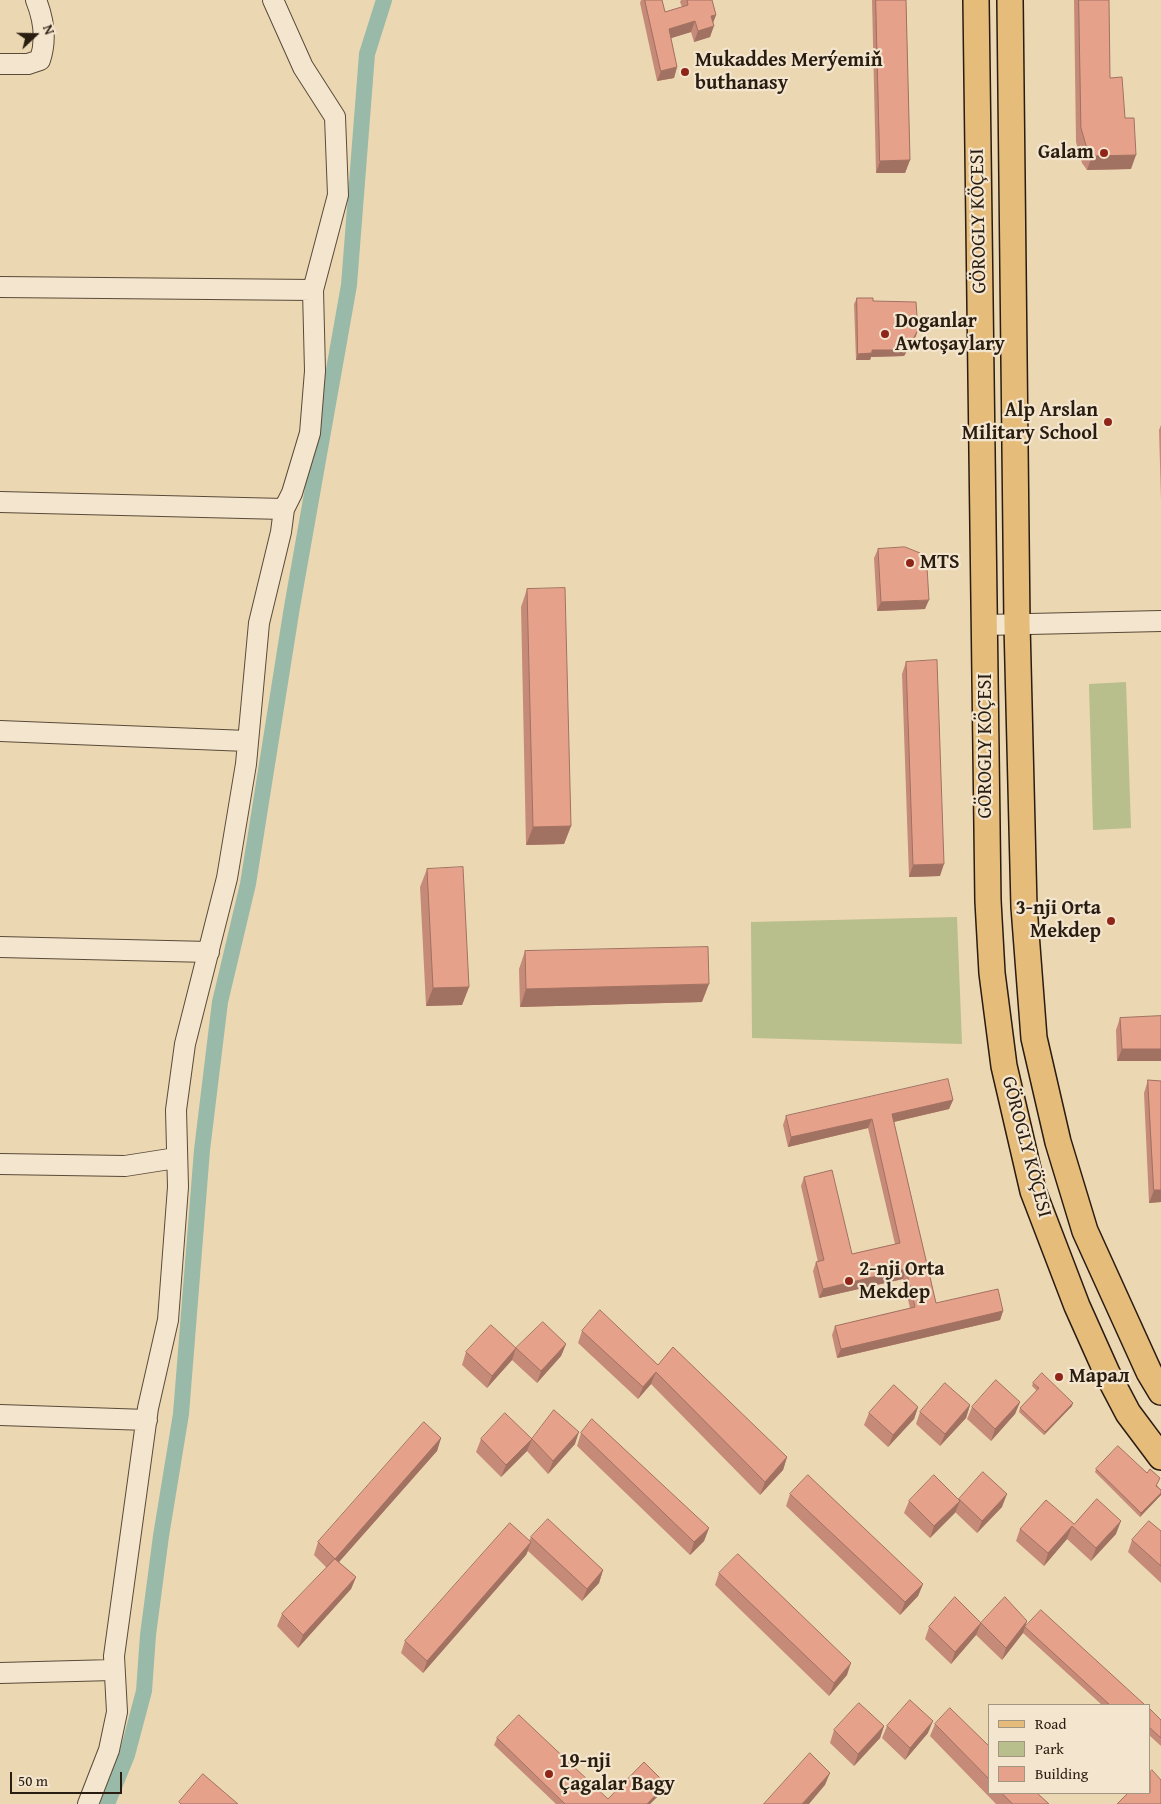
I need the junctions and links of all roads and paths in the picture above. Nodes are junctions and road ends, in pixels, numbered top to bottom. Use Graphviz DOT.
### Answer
graph roads {
  1 [pos="36,0"];
  2 [pos="273,0"];
  3 [pos="976,0"];
  4 [pos="1010,0"];
  5 [pos="0,64"];
  6 [pos="0,287"];
  7 [pos="313,290"];
  8 [pos="0,502"];
  9 [pos="284,509"];
  10 [pos="1161,621"];
  11 [pos="1017,624"];
  12 [pos="985,625"];
  13 [pos="0,732"];
  14 [pos="247,741"];
  15 [pos="0,947"];
  16 [pos="209,952"];
  17 [pos="176,1158"];
  18 [pos="0,1164"];
  19 [pos="1161,1392"];
  20 [pos="0,1416"];
  21 [pos="147,1420"];
  22 [pos="1161,1457"];
  23 [pos="113,1670"];
  24 [pos="0,1673"];
  25 [pos="88,1804"];
  1 -- 5 [label="street"];
  2 -- 7 [label="street"];
  3 -- 12 [label="main road, GÖROGLY KÖÇESI"];
  4 -- 11 [label="main road, GÖROGLY KÖÇESI"];
  6 -- 7 [label="street"];
  7 -- 9 [label="street"];
  8 -- 9 [label="street"];
  9 -- 14 [label="street"];
  10 -- 11 [label="street"];
  11 -- 12 [label="street"];
  11 -- 19 [label="main road, GÖROGLY KÖÇESI"];
  12 -- 22 [label="main road, GÖROGLY KÖÇESI"];
  13 -- 14 [label="street"];
  14 -- 16 [label="street"];
  15 -- 16 [label="street"];
  16 -- 17 [label="street"];
  17 -- 18 [label="street"];
  17 -- 21 [label="street"];
  20 -- 21 [label="street"];
  21 -- 23 [label="street"];
  23 -- 24 [label="street"];
  23 -- 25 [label="street"];
}
